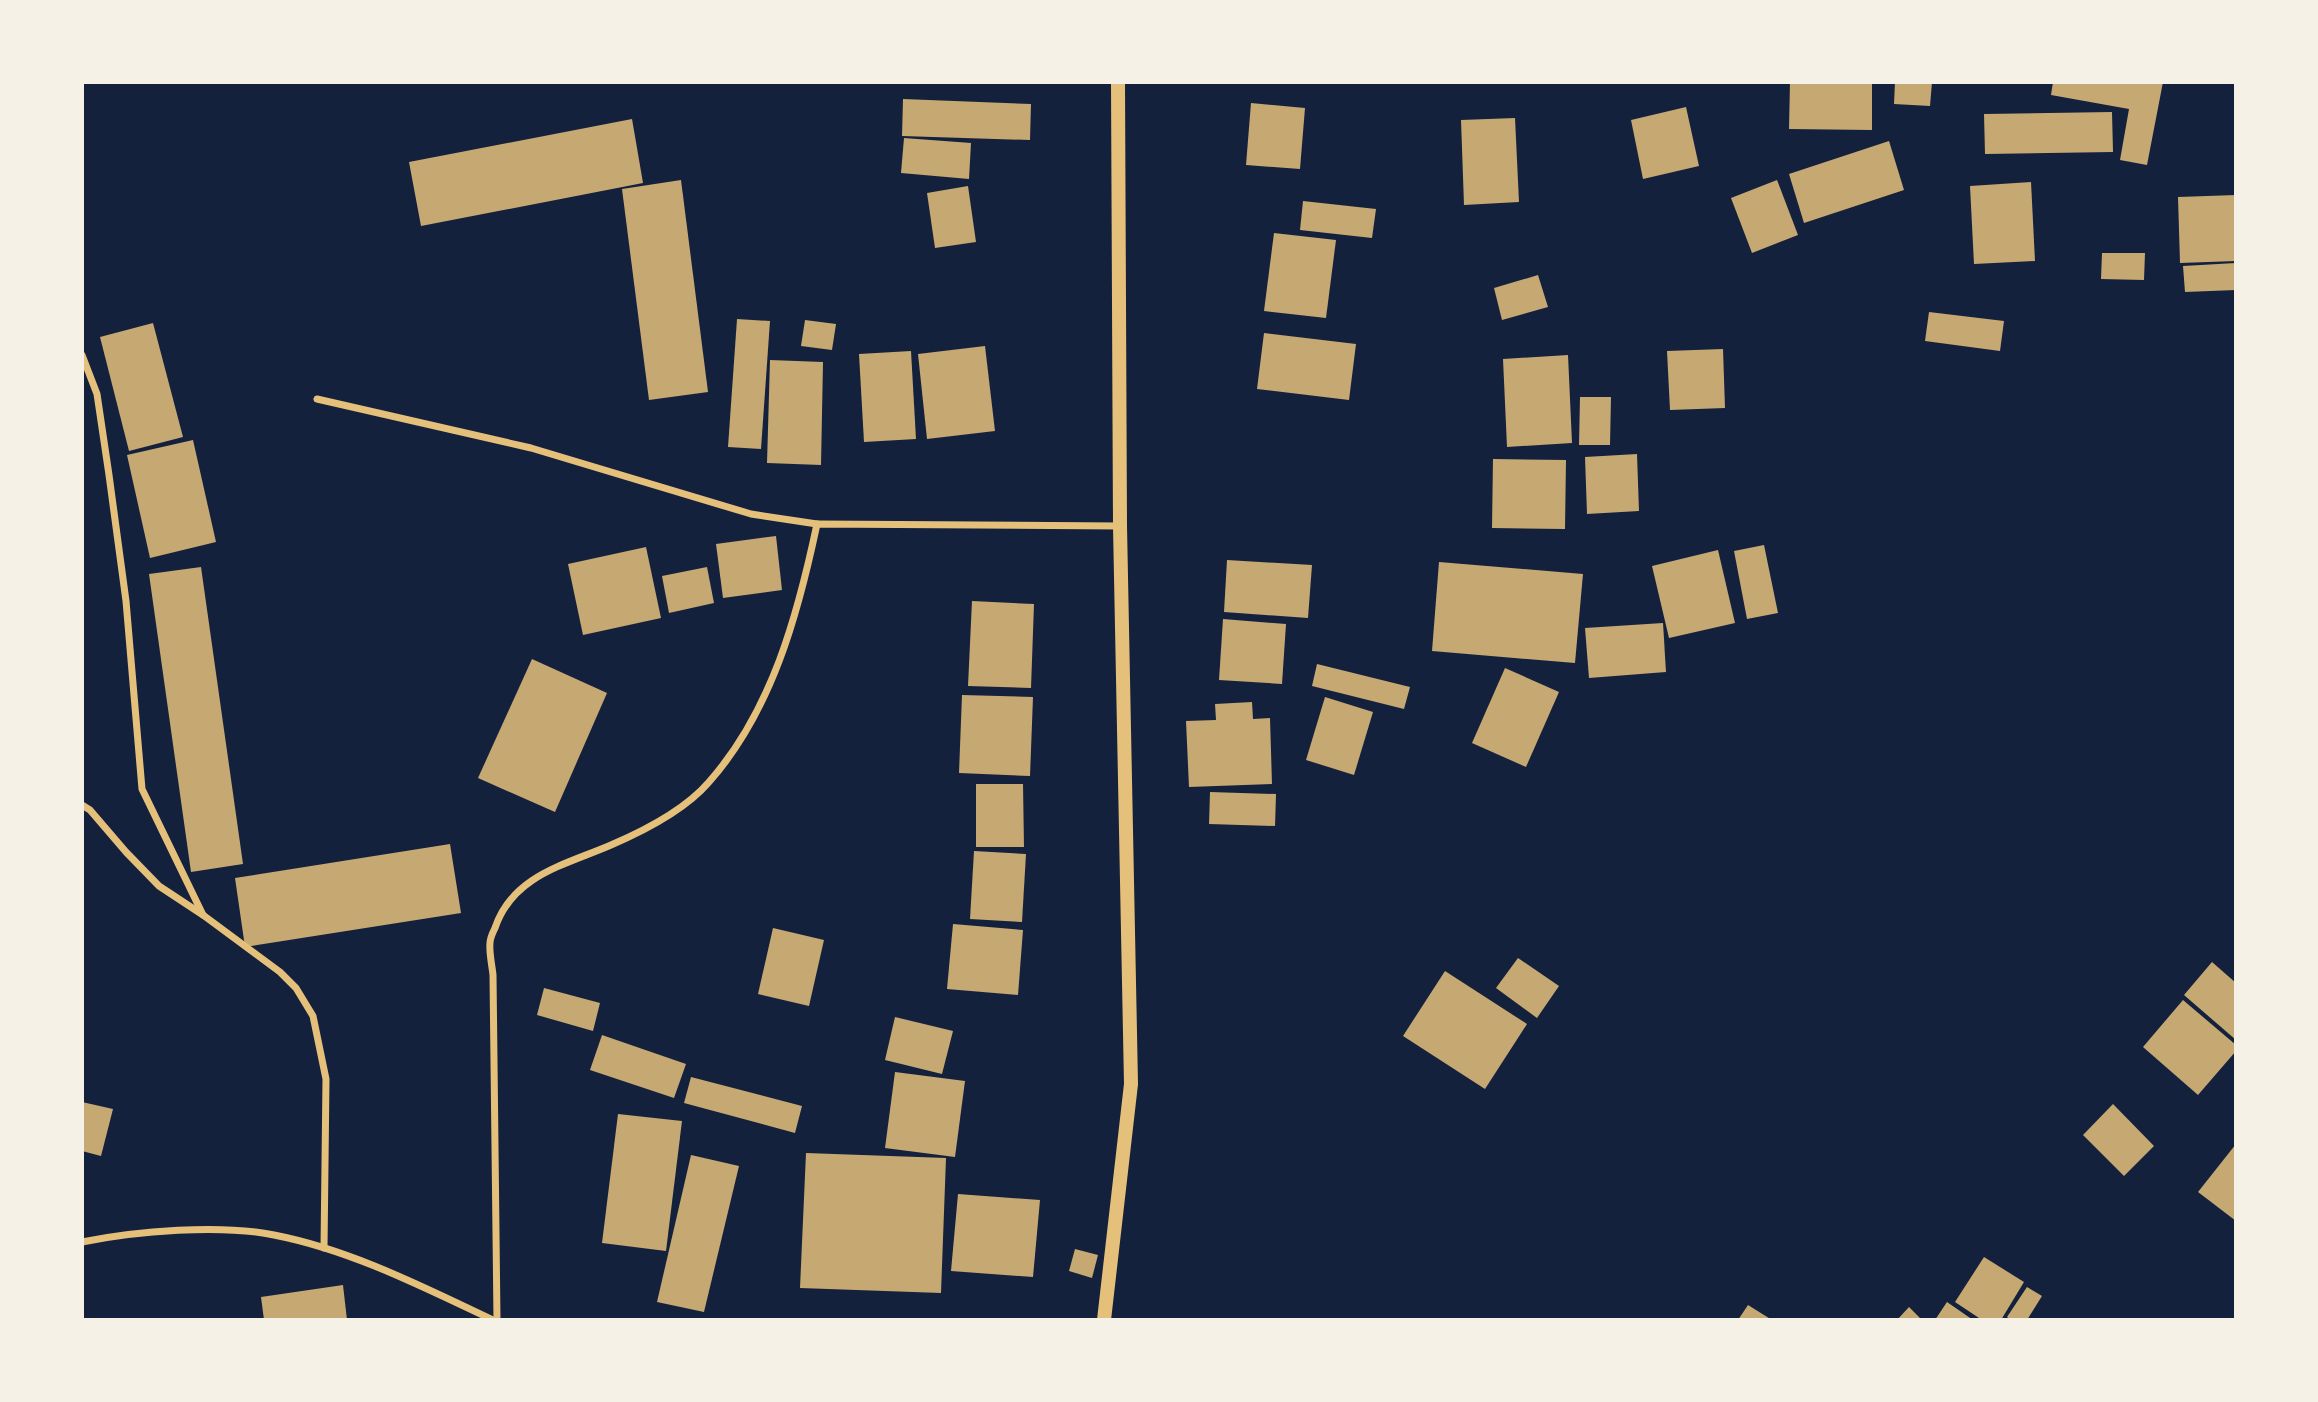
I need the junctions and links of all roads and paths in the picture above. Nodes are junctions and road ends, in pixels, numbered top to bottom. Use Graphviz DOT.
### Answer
graph roads {
  1 [pos="1118,82"];
  2 [pos="82,355"];
  3 [pos="317,399"];
  4 [pos="817,524"];
  5 [pos="1119,526"];
  6 [pos="82,806"];
  7 [pos="203,915"];
  8 [pos="82,1242"];
  9 [pos="324,1248"];
  10 [pos="495,1320"];
  11 [pos="1104,1320"];
  1 -- 5 [label="main road"];
  2 -- 7 [label="street"];
  3 -- 4 [label="street"];
  4 -- 5 [label="street"];
  4 -- 10 [label="street"];
  5 -- 11 [label="main road"];
  6 -- 7 [label="street"];
  7 -- 9 [label="street"];
  8 -- 9 [label="street"];
  9 -- 10 [label="street"];
}
